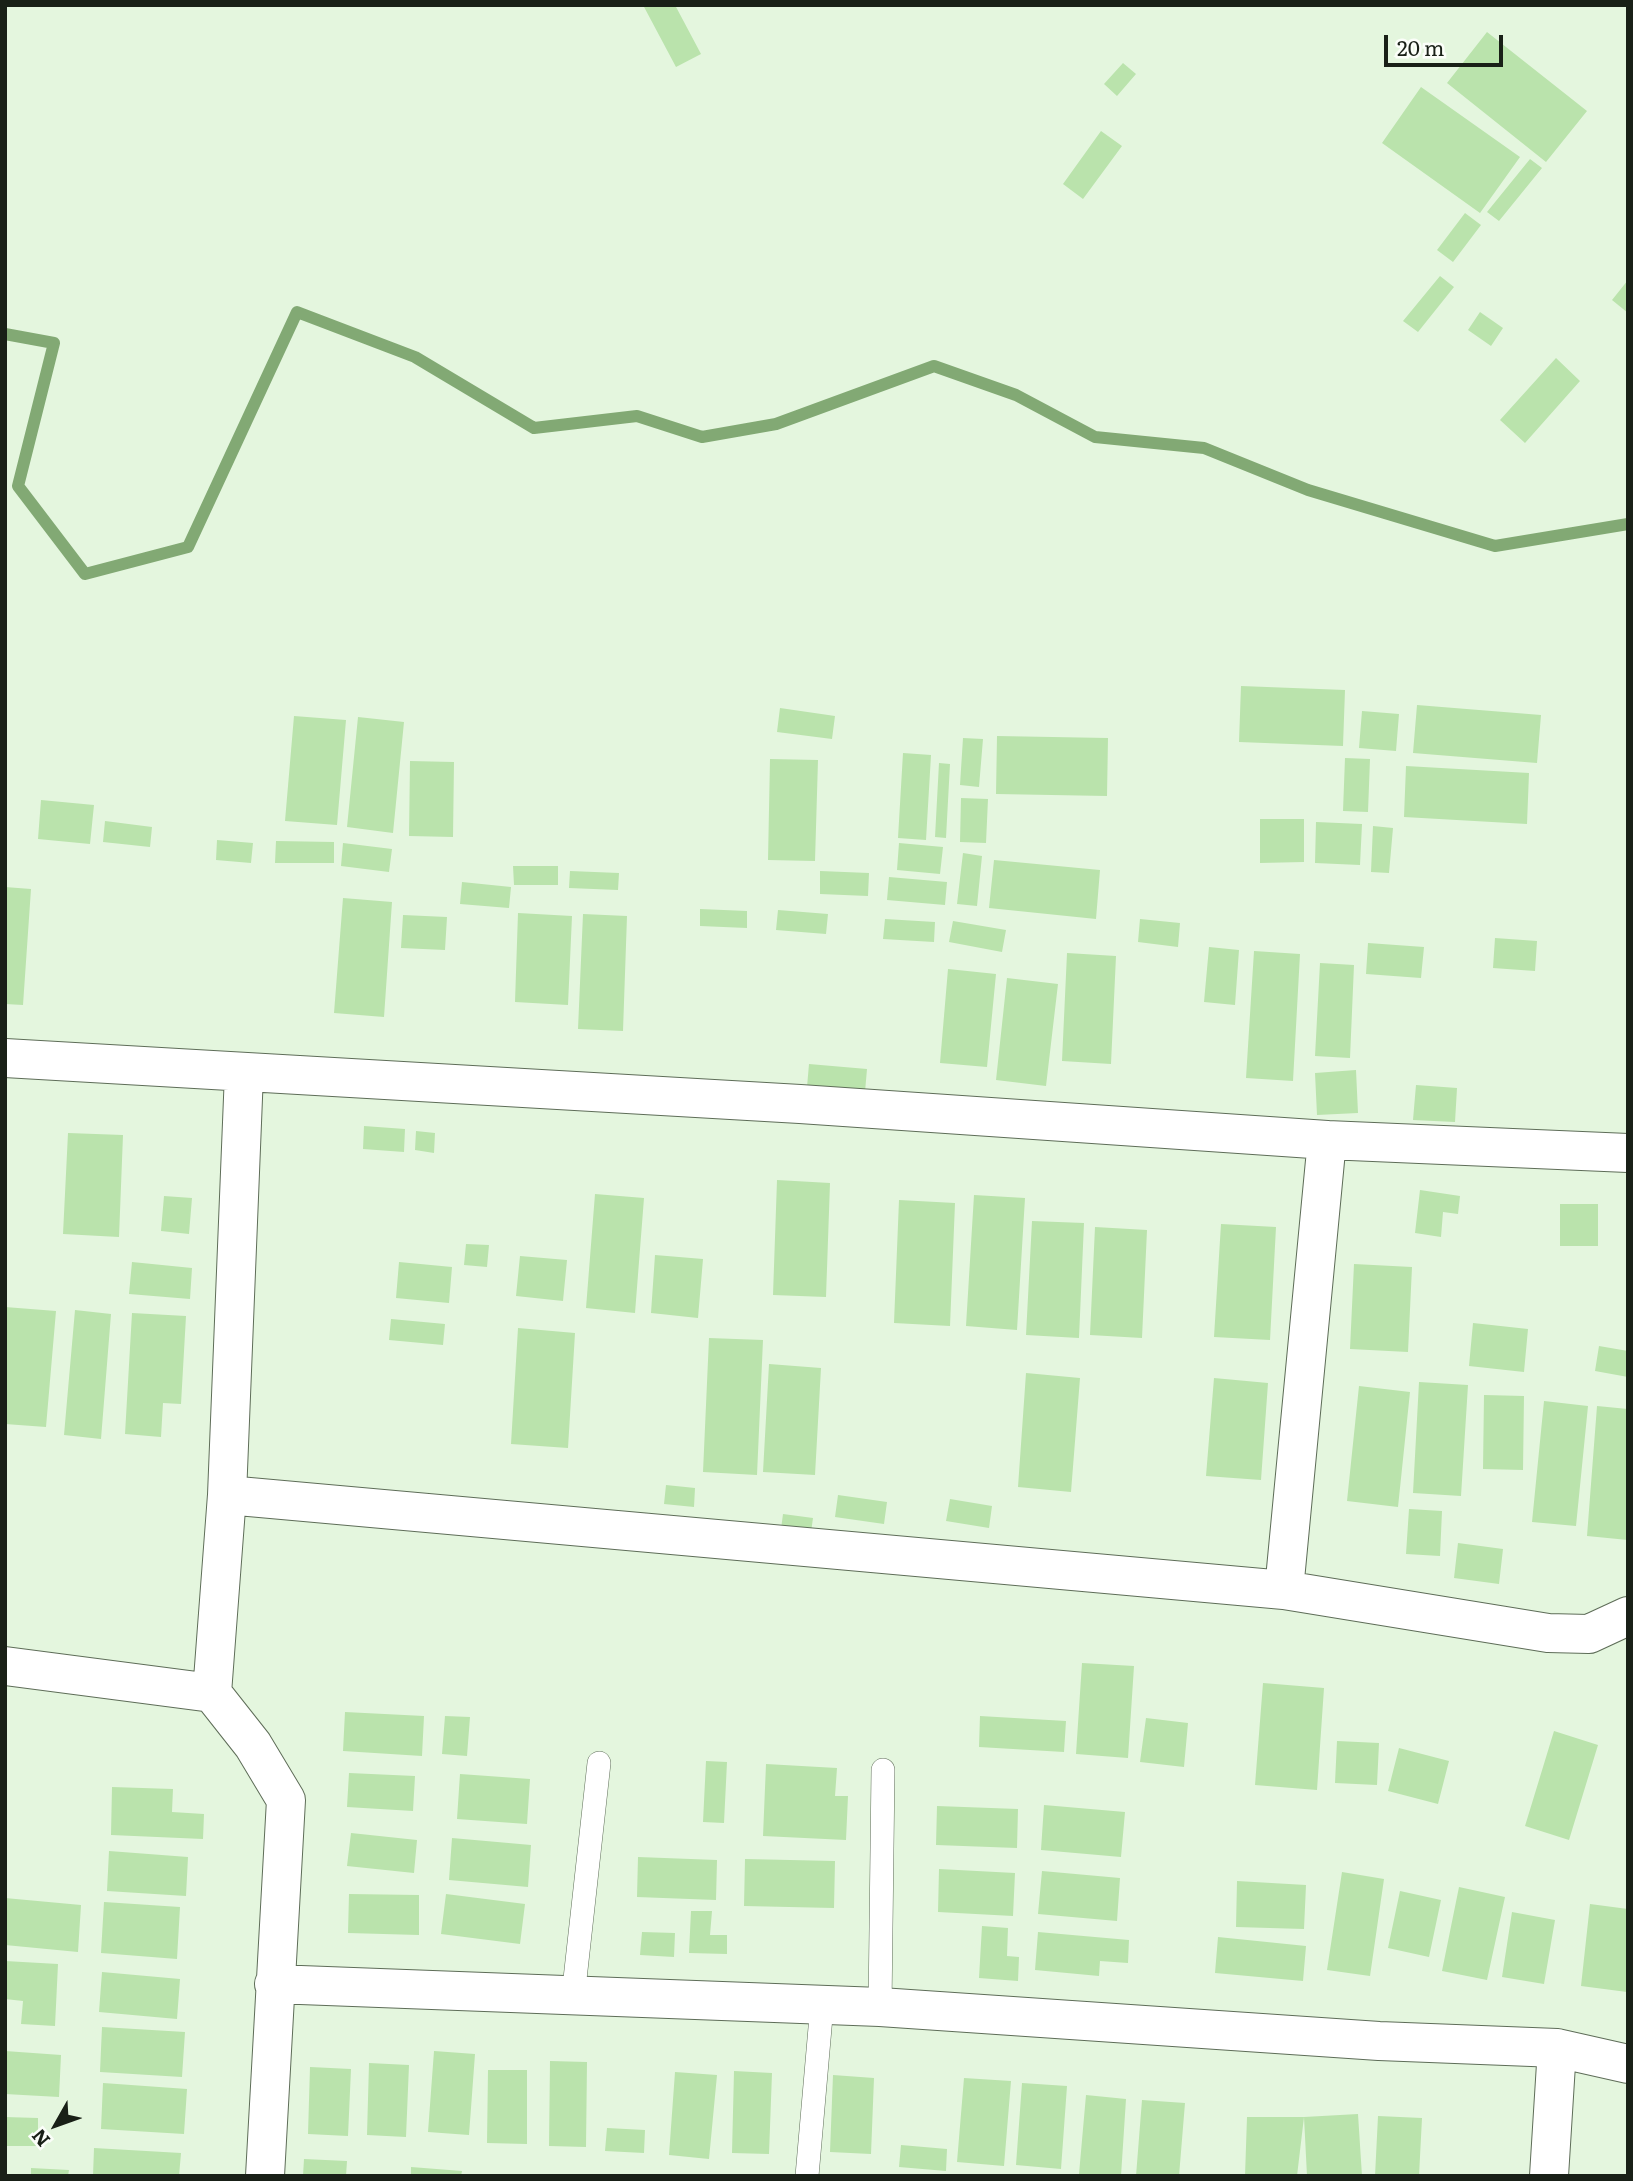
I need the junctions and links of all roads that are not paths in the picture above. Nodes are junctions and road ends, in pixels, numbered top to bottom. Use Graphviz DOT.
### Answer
graph roads {
  1 [pos="5,1058"];
  2 [pos="244,1073"];
  3 [pos="1326,1140"];
  4 [pos="1628,1153"];
  5 [pos="227,1495"];
  6 [pos="1284,1590"];
  7 [pos="1628,1616"];
  8 [pos="5,1666"];
  9 [pos="212,1693"];
  10 [pos="599,1763"];
  11 [pos="883,1770"];
  12 [pos="274,1984"];
  13 [pos="573,1997"];
  14 [pos="822,2005"];
  15 [pos="880,2007"];
  16 [pos="1557,2048"];
  17 [pos="1628,2064"];
  18 [pos="265,2176"];
  19 [pos="807,2176"];
  20 [pos="1549,2176"];
  1 -- 2 [label="street"];
  2 -- 3 [label="street"];
  2 -- 5 [label="street"];
  3 -- 4 [label="street"];
  3 -- 6 [label="street"];
  5 -- 6 [label="street"];
  5 -- 9 [label="street"];
  6 -- 7 [label="street"];
  8 -- 9 [label="street"];
  9 -- 12 [label="street"];
  10 -- 13 [label="lane"];
  11 -- 15 [label="lane"];
  12 -- 13 [label="street"];
  12 -- 18 [label="street"];
  13 -- 14 [label="street"];
  14 -- 15 [label="street"];
  14 -- 19 [label="lane"];
  15 -- 16 [label="street"];
  16 -- 17 [label="street"];
  16 -- 20 [label="street"];
}
